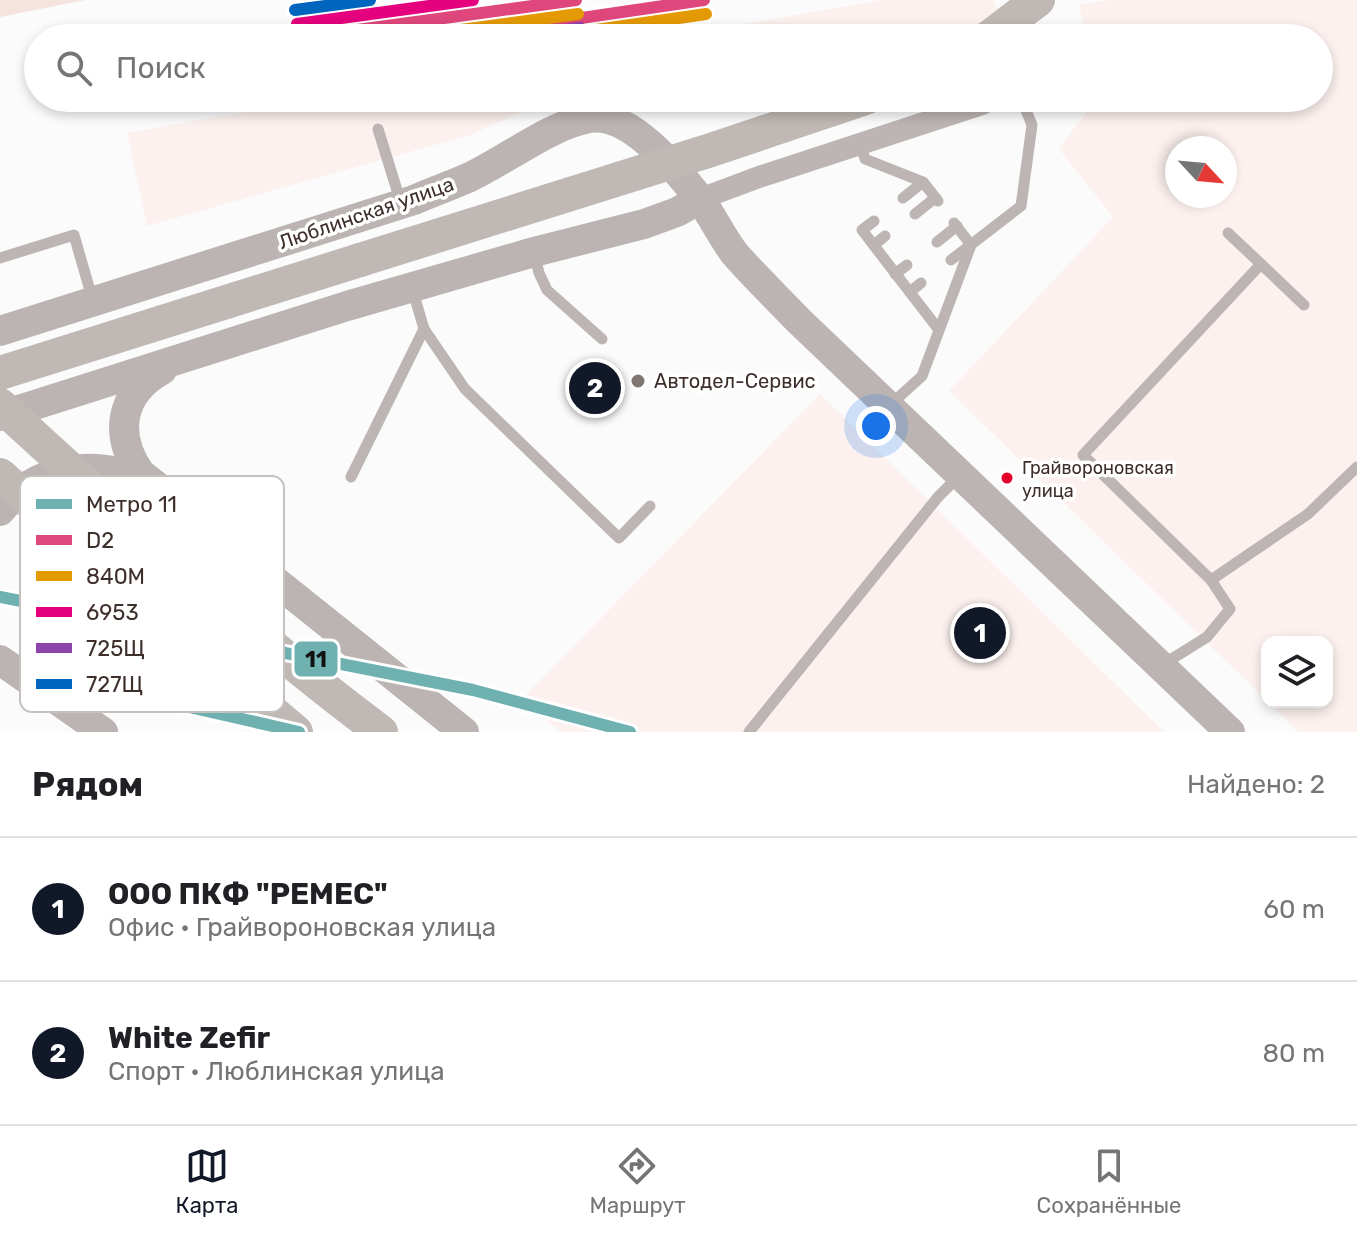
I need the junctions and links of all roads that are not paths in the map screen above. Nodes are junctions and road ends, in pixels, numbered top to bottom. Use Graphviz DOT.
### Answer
graph roads {
  1 [pos="1038,0"];
  2 [pos="1006,24"];
  3 [pos="824,112"];
  4 [pos="958,112"];
  5 [pos="1027,112"];
  6 [pos="378,129"];
  7 [pos="861,145"];
  8 [pos="923,182"];
  9 [pos="903,198"];
  10 [pos="700,199"];
  11 [pos="402,204"];
  12 [pos="915,214"];
  13 [pos="874,221"];
  14 [pos="1228,233"];
  15 [pos="885,236"];
  16 [pos="937,242"];
  17 [pos="874,245"];
  18 [pos="971,245"];
  19 [pos="534,252"];
  20 [pos="0,258"];
  21 [pos="951,260"];
  22 [pos="1261,264"];
  23 [pos="907,265"];
  24 [pos="895,274"];
  25 [pos="921,283"];
  26 [pos="412,287"];
  27 [pos="910,292"];
  28 [pos="94,301"];
  29 [pos="1304,305"];
  30 [pos="424,329"];
  31 [pos="939,330"];
  32 [pos="0,331"];
  33 [pos="602,339"];
  34 [pos="178,361"];
  35 [pos="0,373"];
  36 [pos="0,405"];
  37 [pos="888,407"];
  38 [pos="0,416"];
  39 [pos="1357,467"];
  40 [pos="0,475"];
  41 [pos="961,475"];
  42 [pos="48,476"];
  43 [pos="77,476"];
  44 [pos="133,476"];
  45 [pos="144,476"];
  46 [pos="351,477"];
  47 [pos="20,491"];
  48 [pos="20,493"];
  49 [pos="650,506"];
  50 [pos="0,511"];
  51 [pos="1211,580"];
  52 [pos="284,588"];
  53 [pos="284,656"];
  54 [pos="1161,666"];
  55 [pos="75,712"];
  56 [pos="272,712"];
  57 [pos="103,732"];
  58 [pos="296,732"];
  59 [pos="381,732"];
  60 [pos="464,732"];
  61 [pos="749,732"];
  62 [pos="1230,732"];
  1 -- 2 [label="main road"];
  3 -- 35 [label="main road, bridge"];
  4 -- 7 [label="street"];
  5 -- 18 [label="lane"];
  6 -- 11 [label="lane"];
  7 -- 8 [label="lane"];
  7 -- 10 [label="street"];
  8 -- 9 [label="lane"];
  8 -- 12 [label="lane"];
  10 -- 11 [label="main road, Люблинская улица"];
  10 -- 19 [label="main road"];
  10 -- 37 [label="main road"];
  11 -- 28 [label="main road, Люблинская улица"];
  13 -- 17 [label="lane"];
  14 -- 22 [label="lane"];
  15 -- 17 [label="lane"];
  16 -- 18 [label="lane"];
  17 -- 24 [label="lane"];
  18 -- 21 [label="lane"];
  18 -- 31 [label="lane"];
  19 -- 26 [label="main road"];
  19 -- 33 [label="lane"];
  20 -- 28 [label="lane"];
  22 -- 29 [label="lane"];
  22 -- 51 [label="lane"];
  23 -- 24 [label="lane"];
  24 -- 27 [label="lane"];
  25 -- 27 [label="lane"];
  26 -- 30 [label="lane"];
  26 -- 34 [label="main road"];
  27 -- 31 [label="lane"];
  28 -- 32 [label="main road, Люблинская улица"];
  30 -- 46 [label="lane"];
  30 -- 49 [label="lane"];
  31 -- 37 [label="lane"];
  34 -- 38 [label="main road"];
  34 -- 45 [label="main road"];
  36 -- 43 [label="main road, bridge"];
  37 -- 41 [label="main road"];
  39 -- 51 [label="lane"];
  40 -- 48 [label="main road, bridge"];
  41 -- 54 [label="main road"];
  41 -- 61 [label="lane"];
  42 -- 44 [label="main road"];
  47 -- 50 [label="main road"];
  51 -- 54 [label="lane"];
  52 -- 60 [label="main road"];
  53 -- 59 [label="main road, bridge"];
  54 -- 62 [label="main road"];
  55 -- 57 [label="main road"];
  56 -- 58 [label="main road, bridge"];
}
